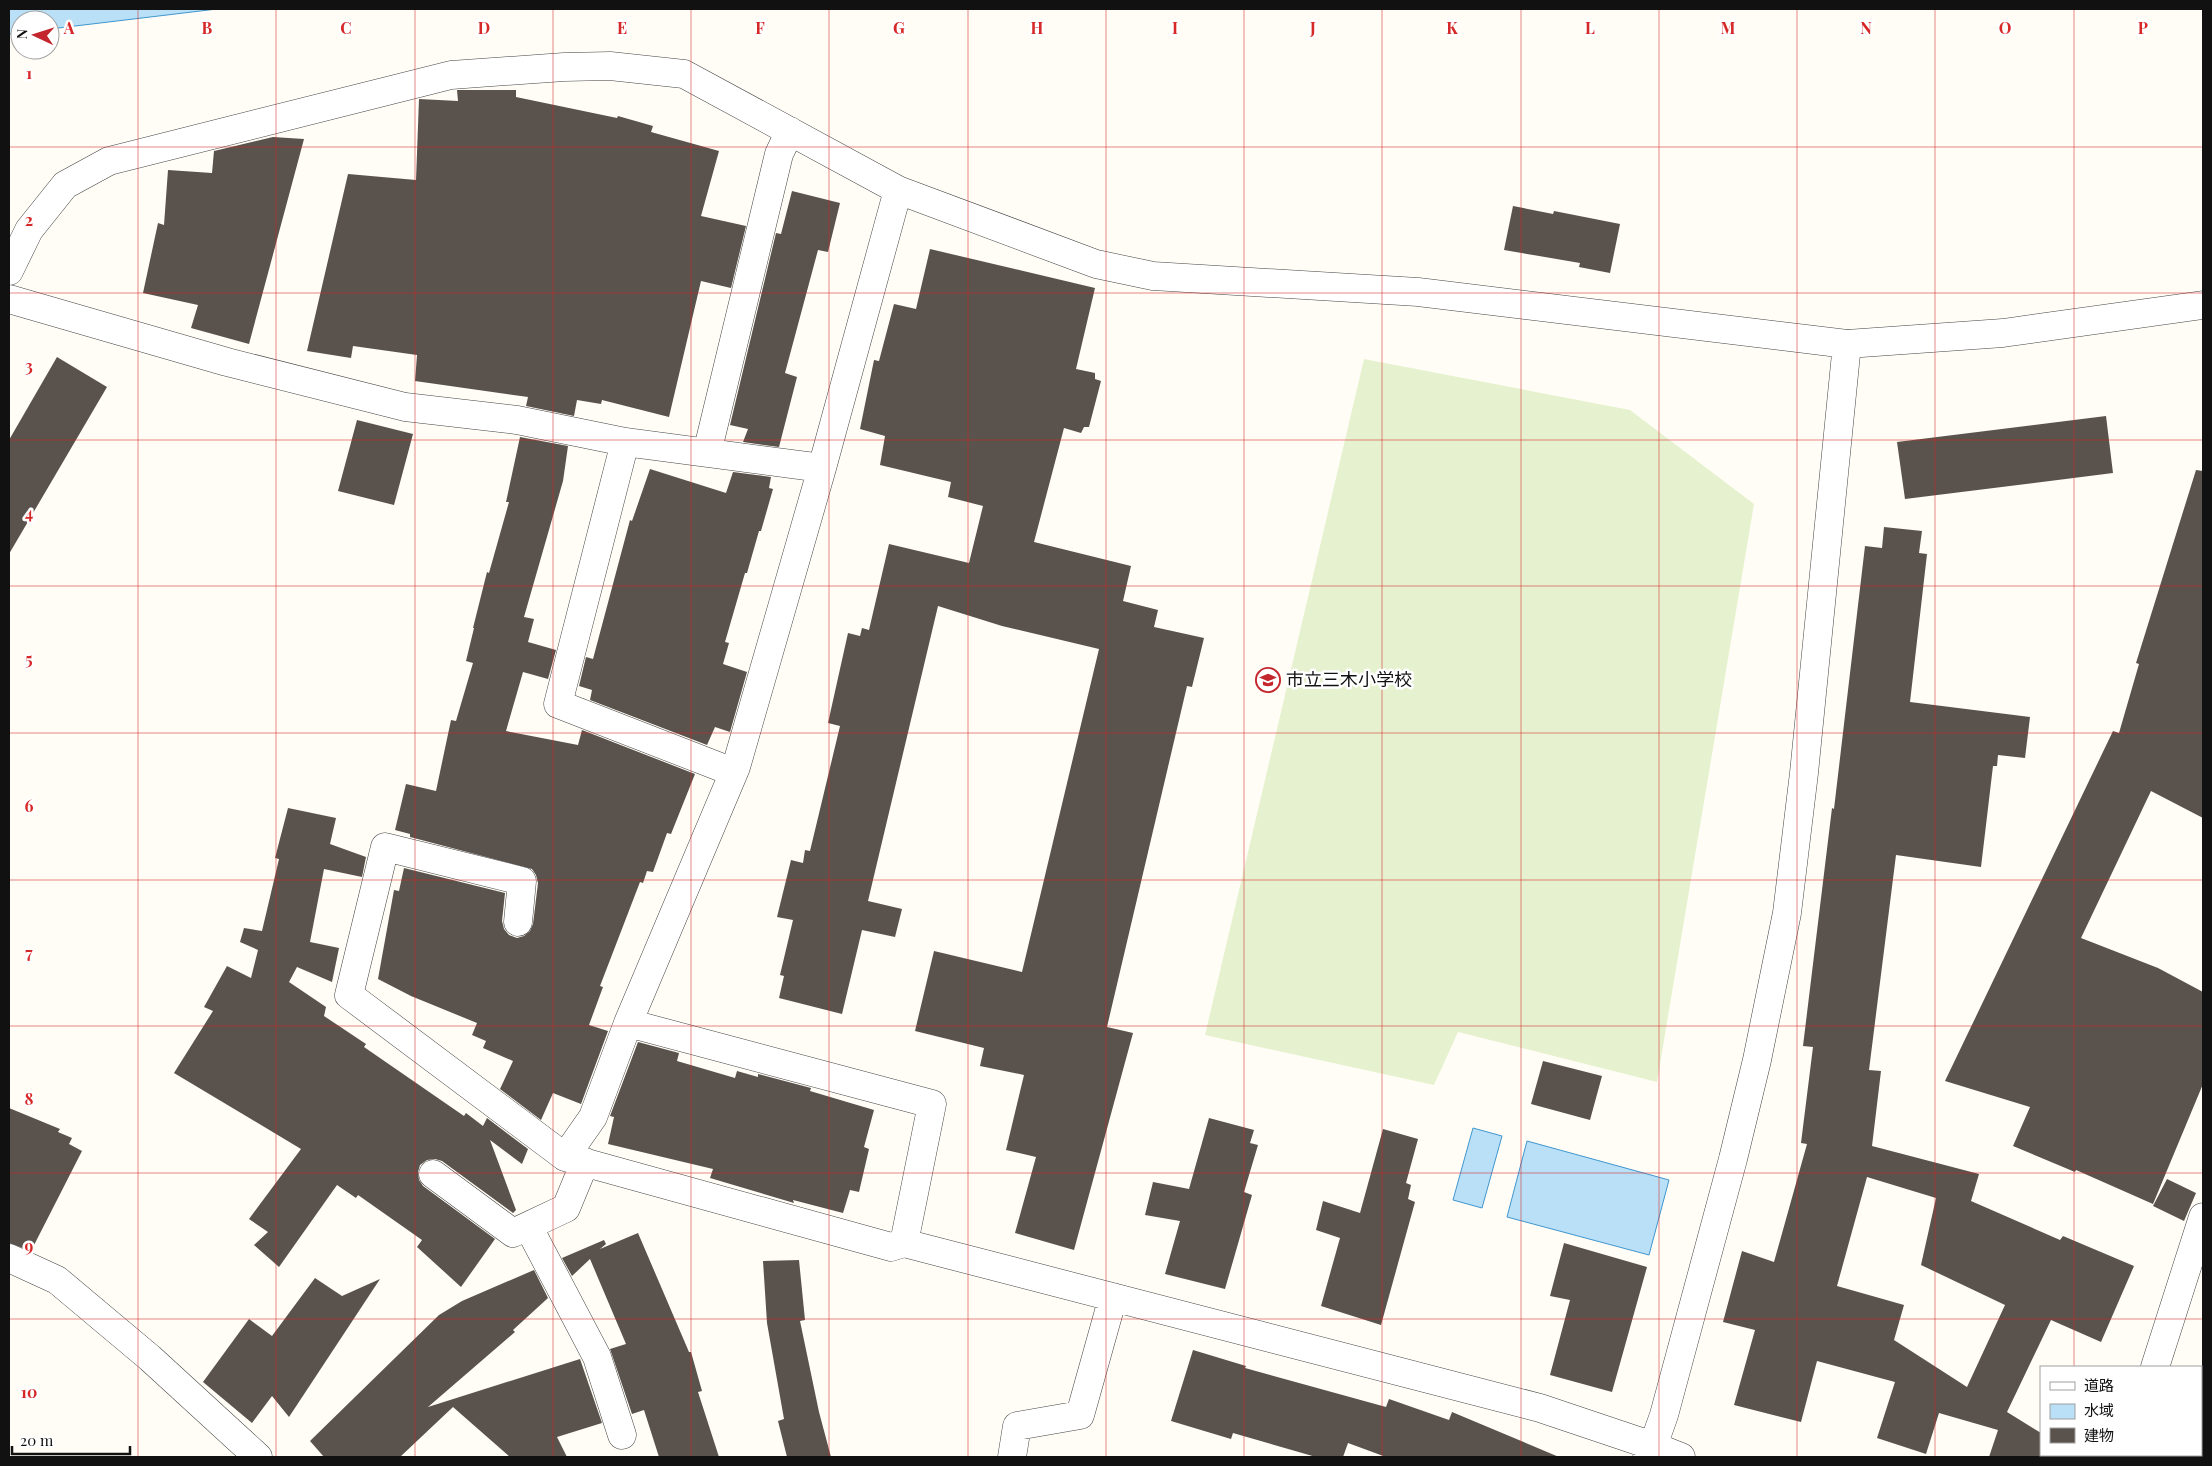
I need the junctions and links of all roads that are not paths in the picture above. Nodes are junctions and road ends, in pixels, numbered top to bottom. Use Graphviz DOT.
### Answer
graph roads {
  1 [pos="790,132"];
  2 [pos="898,190"];
  3 [pos="9,271"];
  4 [pos="9,299"];
  5 [pos="2203,305"];
  6 [pos="1847,344"];
  7 [pos="625,442"];
  8 [pos="707,453"];
  9 [pos="822,468"];
  10 [pos="733,772"];
  11 [pos="518,922"];
  12 [pos="628,1023"];
  13 [pos="575,1160"];
  14 [pos="433,1174"];
  15 [pos="2203,1217"];
  16 [pos="528,1226"];
  17 [pos="904,1243"];
  18 [pos="9,1258"];
  19 [pos="1113,1297"];
  20 [pos="2155,1366"];
  21 [pos="622,1435"];
  22 [pos="1650,1452"];
  23 [pos="258,1457"];
  24 [pos="1012,1457"];
  25 [pos="1681,1457"];
  1 -- 2 [label="street"];
  1 -- 3 [label="street"];
  1 -- 8 [label="street"];
  2 -- 6 [label="street"];
  2 -- 9 [label="street"];
  4 -- 7 [label="street"];
  5 -- 6 [label="street"];
  6 -- 22 [label="street"];
  7 -- 8 [label="street"];
  7 -- 10 [label="street"];
  8 -- 9 [label="street"];
  9 -- 10 [label="street"];
  10 -- 12 [label="street"];
  11 -- 13 [label="street"];
  12 -- 13 [label="street"];
  12 -- 17 [label="street"];
  13 -- 16 [label="street"];
  13 -- 17 [label="street"];
  14 -- 16 [label="street"];
  15 -- 20 [label="street"];
  16 -- 21 [label="street"];
  17 -- 19 [label="street"];
  18 -- 23 [label="street"];
  19 -- 22 [label="street"];
  19 -- 24 [label="street"];
  22 -- 25 [label="street"];
}
